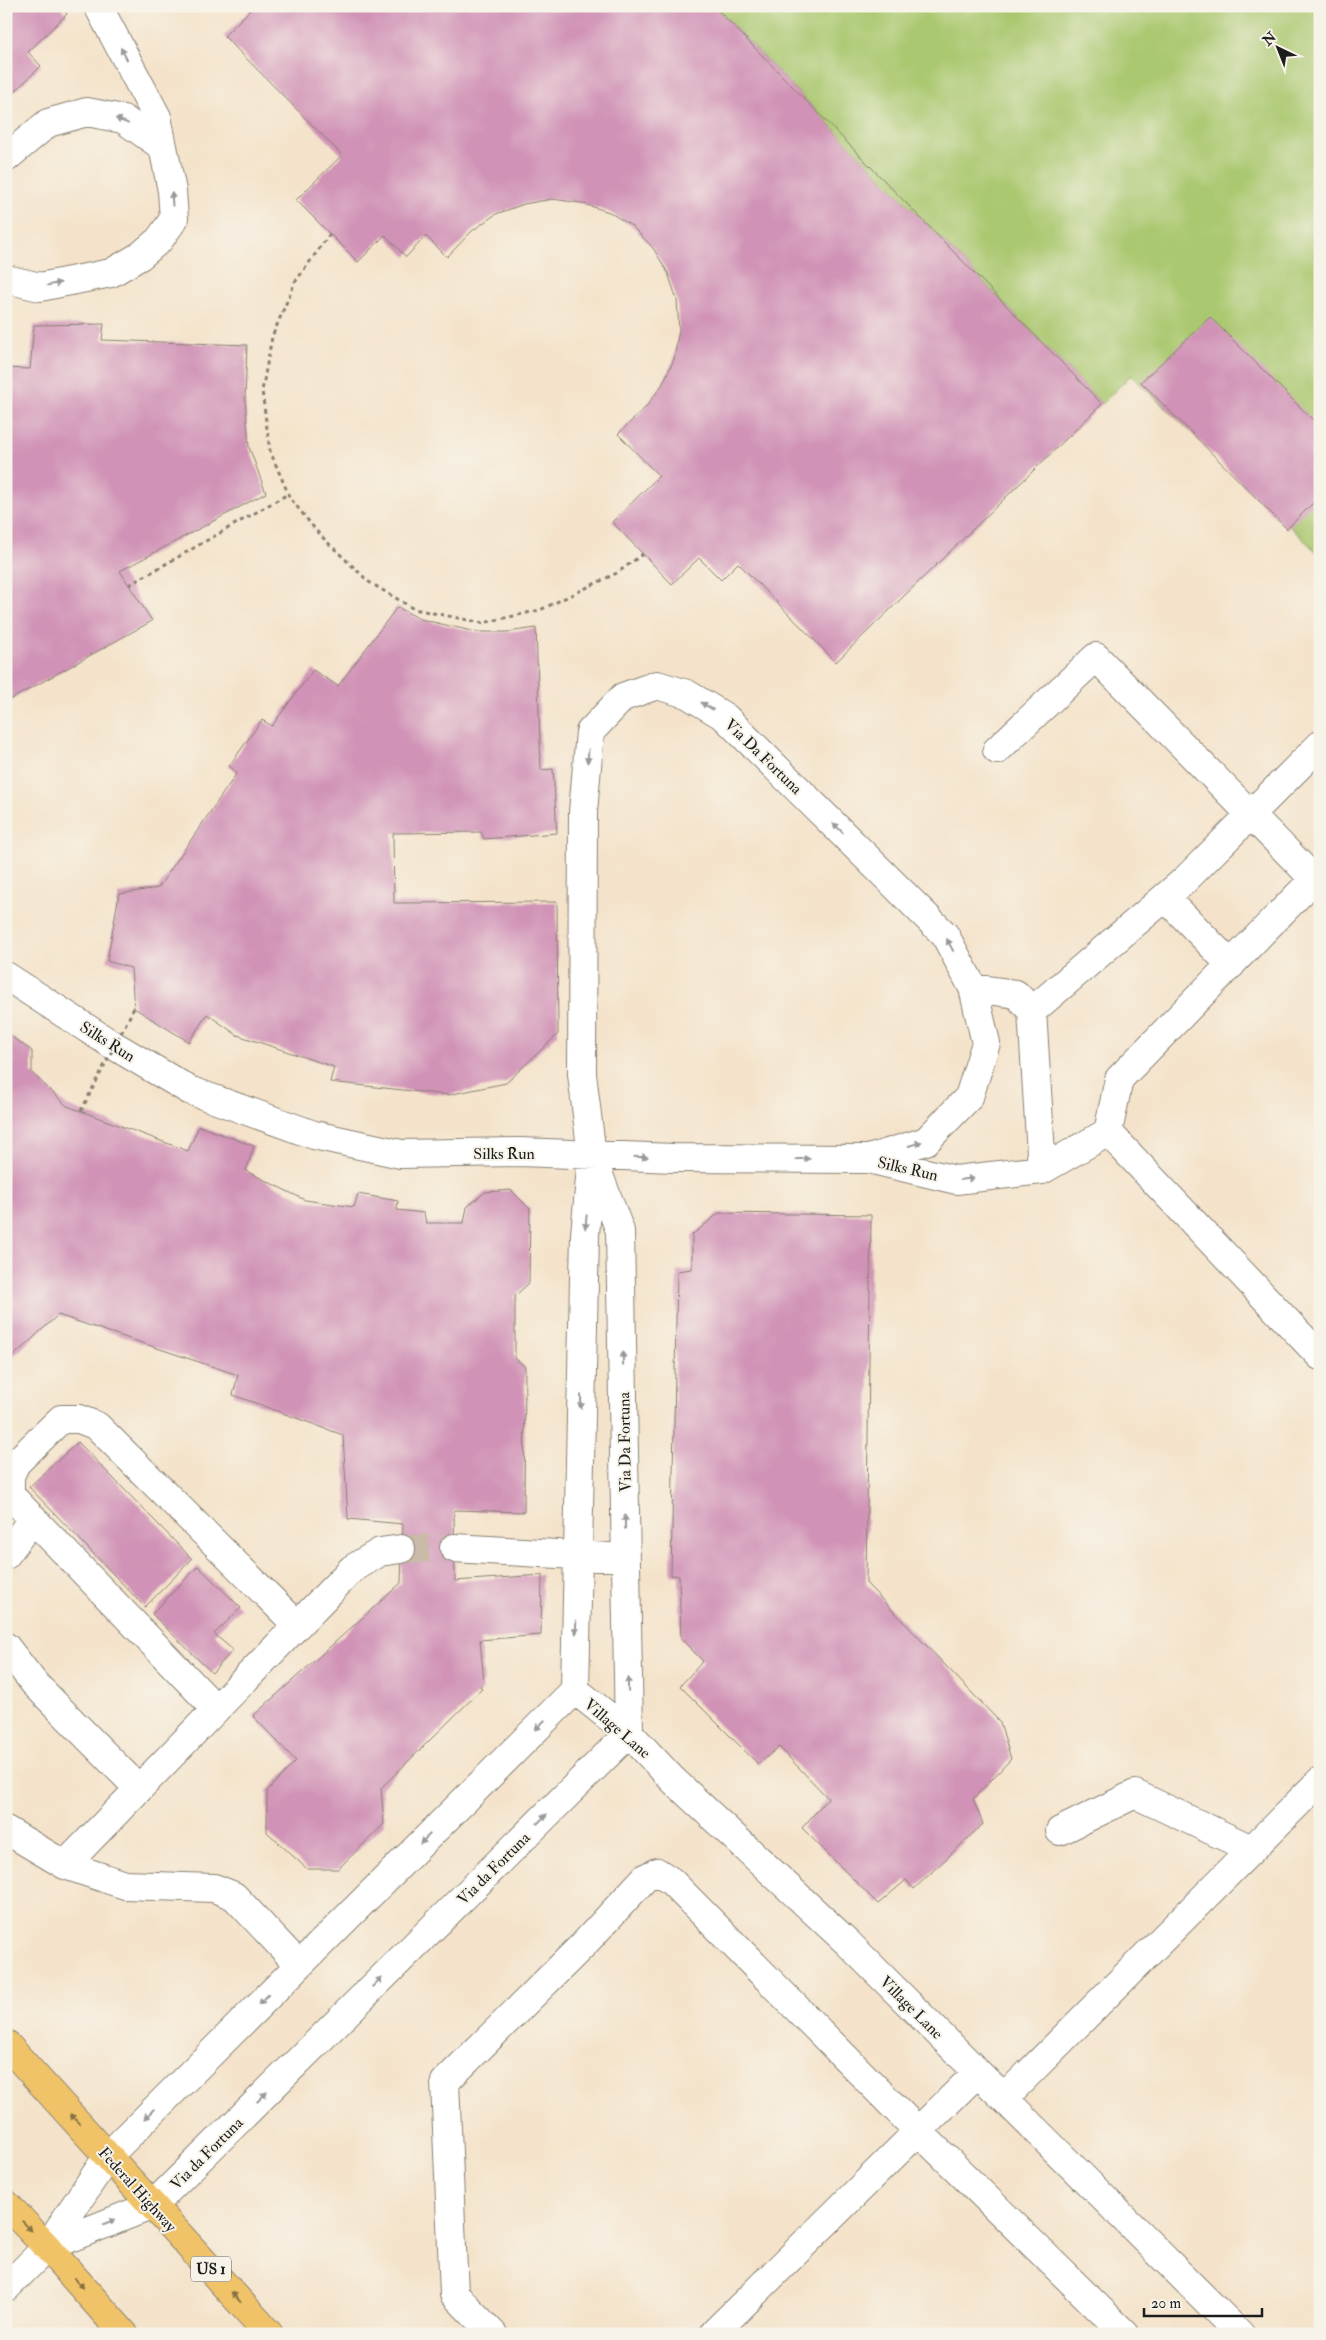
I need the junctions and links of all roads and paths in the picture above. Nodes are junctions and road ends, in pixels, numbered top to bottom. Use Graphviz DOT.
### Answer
graph roads {
  1 [pos="98,6"];
  2 [pos="163,147"];
  3 [pos="6,158"];
  4 [pos="330,234"];
  5 [pos="6,279"];
  6 [pos="288,494"];
  7 [pos="643,554"];
  8 [pos="129,585"];
  9 [pos="1320,745"];
  10 [pos="998,750"];
  11 [pos="1251,814"];
  12 [pos="1165,897"];
  13 [pos="1231,965"];
  14 [pos="6,976"];
  15 [pos="973,988"];
  16 [pos="134,1008"];
  17 [pos="1032,1011"];
  18 [pos="81,1111"];
  19 [pos="1108,1132"];
  20 [pos="592,1156"];
  21 [pos="868,1159"];
  22 [pos="1042,1170"];
  23 [pos="1320,1356"];
  24 [pos="33,1518"];
  25 [pos="454,1548"];
  26 [pos="401,1550"];
  27 [pos="6,1555"];
  28 [pos="578,1555"];
  29 [pos="626,1558"];
  30 [pos="297,1625"];
  31 [pos="6,1647"];
  32 [pos="575,1690"];
  33 [pos="216,1709"];
  34 [pos="629,1733"];
  35 [pos="1320,1781"];
  36 [pos="139,1789"];
  37 [pos="6,1830"];
  38 [pos="1060,1831"];
  39 [pos="1251,1849"];
  40 [pos="65,1865"];
  41 [pos="299,1965"];
  42 [pos="6,2044"];
  43 [pos="977,2073"];
  44 [pos="1004,2098"];
  45 [pos="918,2131"];
  46 [pos="108,2156"];
  47 [pos="6,2204"];
  48 [pos="153,2205"];
  49 [pos="47,2247"];
  50 [pos="6,2288"];
  51 [pos="124,2334"];
  52 [pos="268,2334"];
  53 [pos="493,2334"];
  54 [pos="713,2334"];
  55 [pos="1125,2334"];
  56 [pos="1240,2334"];
  2 -- 1 [label="street, one-way"];
  2 -- 3 [label="street, one-way"];
  5 -- 2 [label="street, one-way"];
  4 -- 6 [label="path"];
  6 -- 7 [label="path"];
  6 -- 8 [label="path"];
  9 -- 11 [label="street"];
  10 -- 11 [label="street"];
  11 -- 12 [label="street"];
  11 -- 13 [label="street"];
  12 -- 13 [label="street"];
  12 -- 17 [label="street"];
  13 -- 19 [label="street"];
  14 -- 20 [label="street, Silks Run"];
  15 -- 17 [label="street"];
  15 -- 20 [label="street, Via Da Fortuna, one-way"];
  21 -- 15 [label="street, Via Da Fortuna, one-way"];
  16 -- 18 [label="path, bridge"];
  17 -- 22 [label="street"];
  19 -- 22 [label="street"];
  19 -- 23 [label="street"];
  20 -- 21 [label="street, Silks Run, one-way"];
  20 -- 28 [label="street, Via Da Fortuna, one-way"];
  29 -- 20 [label="street, Via Da Fortuna, one-way"];
  21 -- 22 [label="street, Silks Run, one-way"];
  24 -- 27 [label="street"];
  24 -- 30 [label="street"];
  24 -- 33 [label="street"];
  25 -- 28 [label="street"];
  26 -- 30 [label="street"];
  28 -- 29 [label="street"];
  28 -- 32 [label="street, Via Da Fortuna, one-way"];
  34 -- 29 [label="street, Via Da Fortuna, one-way"];
  30 -- 33 [label="street"];
  31 -- 36 [label="street"];
  32 -- 34 [label="street, Village Lane"];
  32 -- 41 [label="street, one-way"];
  33 -- 36 [label="street"];
  34 -- 43 [label="street, Village Lane"];
  48 -- 34 [label="street, Via da Fortuna, one-way"];
  35 -- 39 [label="street"];
  36 -- 40 [label="street"];
  37 -- 40 [label="street"];
  38 -- 39 [label="street"];
  39 -- 44 [label="street"];
  40 -- 41 [label="street"];
  41 -- 46 [label="street, one-way"];
  46 -- 42 [label="main road, Federal Highway / US 1, one-way"];
  43 -- 44 [label="street, Village Lane"];
  43 -- 45 [label="street"];
  44 -- 56 [label="street, Village Lane"];
  45 -- 53 [label="street"];
  45 -- 54 [label="street"];
  45 -- 55 [label="street"];
  46 -- 48 [label="main road, Federal Highway / US 1"];
  46 -- 49 [label="street"];
  47 -- 49 [label="main road, one-way"];
  49 -- 48 [label="street, Via da Fortuna, one-way"];
  52 -- 48 [label="main road, Federal Highway / US 1, one-way"];
  49 -- 50 [label="street"];
  49 -- 51 [label="main road, one-way"];
}
